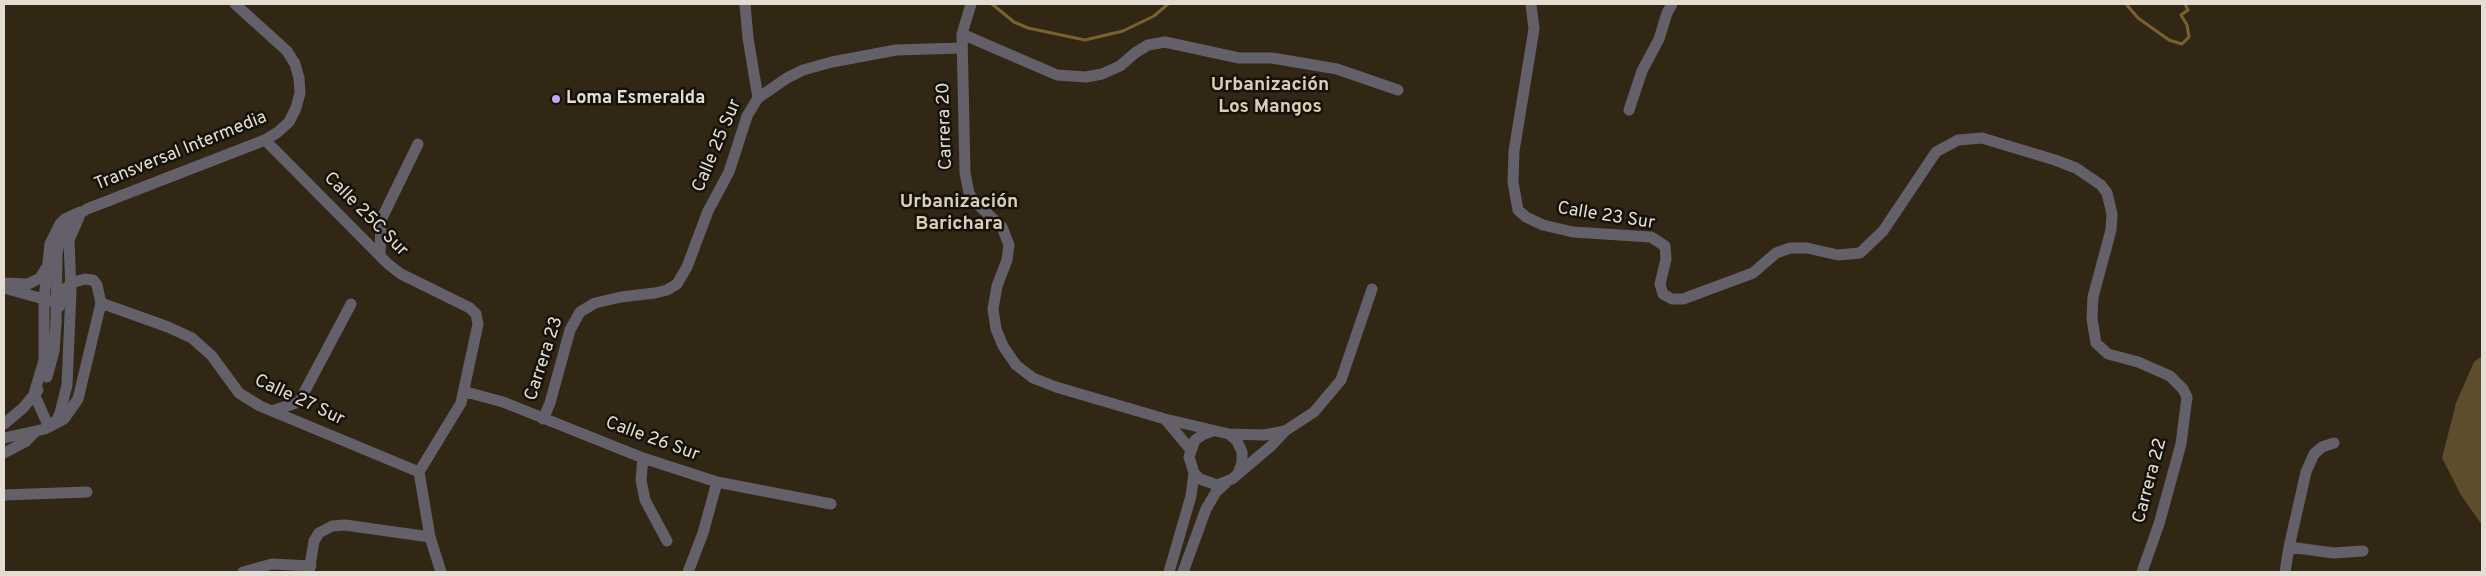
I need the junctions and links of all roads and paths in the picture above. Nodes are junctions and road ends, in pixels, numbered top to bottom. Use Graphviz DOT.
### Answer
graph roads {
  1 [pos="235,4"];
  2 [pos="745,4"];
  3 [pos="971,4"];
  4 [pos="1530,4"];
  5 [pos="1672,4"];
  6 [pos="962,34"];
  7 [pos="962,48"];
  8 [pos="1398,90"];
  9 [pos="758,98"];
  10 [pos="1629,110"];
  11 [pos="265,140"];
  12 [pos="418,144"];
  13 [pos="80,214"];
  14 [pos="380,255"];
  15 [pos="49,262"];
  16 [pos="4,283"];
  17 [pos="4,288"];
  18 [pos="1372,289"];
  19 [pos="667,290"];
  20 [pos="71,291"];
  21 [pos="44,299"];
  22 [pos="101,303"];
  23 [pos="351,304"];
  24 [pos="56,323"];
  25 [pos="69,330"];
  26 [pos="466,392"];
  27 [pos="34,394"];
  28 [pos="2186,397"];
  29 [pos="61,407"];
  30 [pos="272,411"];
  31 [pos="41,414"];
  32 [pos="543,419"];
  33 [pos="1166,419"];
  34 [pos="4,424"];
  35 [pos="49,427"];
  36 [pos="36,431"];
  37 [pos="1214,431"];
  38 [pos="1285,431"];
  39 [pos="1228,434"];
  40 [pos="4,438"];
  41 [pos="2334,443"];
  42 [pos="1190,449"];
  43 [pos="4,453"];
  44 [pos="643,458"];
  45 [pos="419,472"];
  46 [pos="1194,473"];
  47 [pos="1238,474"];
  48 [pos="717,482"];
  49 [pos="1226,483"];
  50 [pos="87,492"];
  51 [pos="4,495"];
  52 [pos="831,504"];
  53 [pos="430,537"];
  54 [pos="667,541"];
  55 [pos="2288,547"];
  56 [pos="2363,551"];
  57 [pos="310,569"];
  58 [pos="243,572"];
  59 [pos="442,572"];
  60 [pos="688,572"];
  61 [pos="1169,572"];
  62 [pos="1183,572"];
  63 [pos="2142,572"];
  64 [pos="2285,572"];
  1 -- 11 [label="street, Transversal Intermedia"];
  2 -- 9 [label="street"];
  3 -- 6 [label="street, Carrera 20"];
  4 -- 28 [label="street, Calle 23 Sur"];
  5 -- 10 [label="street"];
  6 -- 7 [label="street, Carrera 20"];
  6 -- 8 [label="street"];
  7 -- 9 [label="street, Calle 25 Sur"];
  7 -- 33 [label="street, Carrera 20"];
  9 -- 19 [label="street, Calle 25 Sur"];
  11 -- 13 [label="street, Transversal Intermedia"];
  11 -- 14 [label="street, Calle 25C Sur"];
  12 -- 14 [label="street"];
  13 -- 15 [label="street"];
  13 -- 20 [label="street, Transversal Intermedia"];
  13 -- 24 [label="street, bridge"];
  14 -- 26 [label="street, Calle 25C Sur"];
  15 -- 16 [label="street"];
  15 -- 21 [label="street"];
  17 -- 21 [label="street"];
  18 -- 38 [label="street"];
  19 -- 32 [label="street, Carrera 23"];
  20 -- 21 [label="street"];
  20 -- 25 [label="street, Transversal Intermedia"];
  21 -- 25 [label="street"];
  21 -- 27 [label="street"];
  22 -- 24 [label="street, bridge"];
  22 -- 30 [label="street, Calle 27 Sur"];
  22 -- 35 [label="street"];
  23 -- 30 [label="street"];
  24 -- 27 [label="street"];
  25 -- 29 [label="street, Transversal Intermedia"];
  26 -- 32 [label="street, Calle 26 Sur"];
  26 -- 45 [label="street"];
  27 -- 31 [label="street"];
  27 -- 34 [label="street"];
  28 -- 63 [label="street, Carrera 22"];
  29 -- 31 [label="street"];
  29 -- 35 [label="street, Transversal Intermedia"];
  30 -- 45 [label="street, Calle 27 Sur"];
  31 -- 35 [label="street"];
  32 -- 44 [label="street, Calle 26 Sur"];
  33 -- 37 [label="street, Carrera 20"];
  33 -- 42 [label="street"];
  35 -- 36 [label="street"];
  36 -- 40 [label="street"];
  36 -- 43 [label="street"];
  37 -- 39 [label="street"];
  37 -- 42 [label="street"];
  38 -- 39 [label="street"];
  38 -- 47 [label="street"];
  39 -- 47 [label="street"];
  41 -- 55 [label="street"];
  42 -- 46 [label="street"];
  44 -- 48 [label="street, Calle 26 Sur"];
  44 -- 54 [label="street"];
  45 -- 53 [label="street"];
  46 -- 49 [label="street"];
  46 -- 61 [label="street"];
  47 -- 49 [label="street"];
  48 -- 52 [label="street, Calle 26 Sur"];
  48 -- 60 [label="street"];
  49 -- 62 [label="street"];
  50 -- 51 [label="street"];
  53 -- 57 [label="street"];
  53 -- 59 [label="street"];
  55 -- 56 [label="street"];
  55 -- 64 [label="street"];
  57 -- 58 [label="street"];
}
